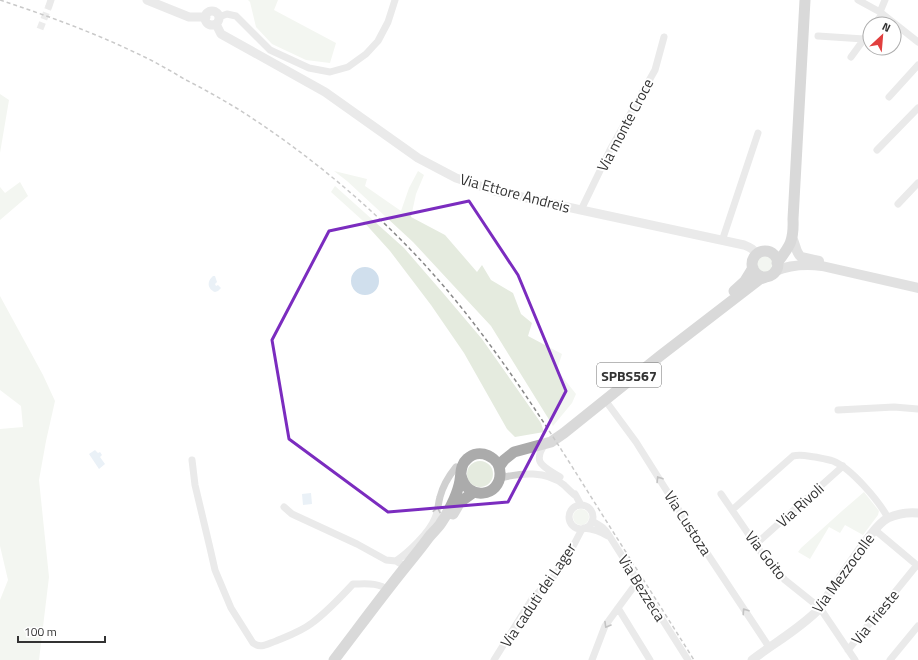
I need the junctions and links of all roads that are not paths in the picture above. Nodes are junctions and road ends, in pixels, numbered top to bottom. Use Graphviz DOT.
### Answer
graph roads {
  1 [pos="147,0"];
  2 [pos="395,0"];
  3 [pos="805,0"];
  4 [pos="858,0"];
  5 [pos="885,0"];
  6 [pos="881,13"];
  7 [pos="879,16"];
  8 [pos="217,20"];
  9 [pos="818,36"];
  10 [pos="664,37"];
  11 [pos="862,39"];
  12 [pos="862,42"];
  13 [pos="918,42"];
  14 [pos="851,57"];
  15 [pos="918,65"];
  16 [pos="889,97"];
  17 [pos="918,108"];
  18 [pos="758,133"];
  19 [pos="877,150"];
  20 [pos="918,183"];
  21 [pos="898,204"];
  22 [pos="581,210"];
  23 [pos="793,219"];
  24 [pos="792,238"];
  25 [pos="722,241"];
  26 [pos="771,253"];
  27 [pos="756,255"];
  28 [pos="818,261"];
  29 [pos="753,268"];
  30 [pos="773,270"];
  31 [pos="918,284"];
  32 [pos="918,288"];
  33 [pos="605,400"];
  34 [pos="918,409"];
  35 [pos="838,410"];
  36 [pos="545,444"];
  37 [pos="488,455"];
  38 [pos="192,460"];
  39 [pos="843,466"];
  40 [pos="458,471"];
  41 [pos="500,472"];
  42 [pos="567,488"];
  43 [pos="474,492"];
  44 [pos="721,494"];
  45 [pos="576,496"];
  46 [pos="578,506"];
  47 [pos="284,507"];
  48 [pos="732,510"];
  49 [pos="918,513"];
  50 [pos="888,518"];
  51 [pos="592,521"];
  52 [pos="583,528"];
  53 [pos="875,530"];
  54 [pos="610,537"];
  55 [pos="756,544"];
  56 [pos="396,561"];
  57 [pos="918,566"];
  58 [pos="406,567"];
  59 [pos="639,583"];
  60 [pos="388,590"];
  61 [pos="618,608"];
  62 [pos="820,608"];
  63 [pos="917,630"];
  64 [pos="769,647"];
  65 [pos="848,650"];
  66 [pos="334,660"];
  67 [pos="341,660"];
  68 [pos="494,660"];
  69 [pos="592,660"];
  70 [pos="650,660"];
  71 [pos="688,660"];
  72 [pos="752,660"];
  73 [pos="855,660"];
  74 [pos="890,660"];
  1 -- 8 [label="street, Via Ettore Andreis"];
  2 -- 8 [label="street"];
  3 -- 23 [label="main road"];
  4 -- 6 [label="street"];
  5 -- 6 [label="street"];
  6 -- 7 [label="street"];
  6 -- 13 [label="street"];
  8 -- 22 [label="street, Via Ettore Andreis"];
  9 -- 11 [label="street"];
  10 -- 22 [label="street, Via monte Croce"];
  12 -- 14 [label="street"];
  15 -- 16 [label="street"];
  17 -- 19 [label="street"];
  18 -- 25 [label="street"];
  20 -- 21 [label="street"];
  22 -- 25 [label="street, Via Ettore Andreis"];
  23 -- 24 [label="main road"];
  23 -- 26 [label="main road"];
  24 -- 28 [label="main road"];
  24 -- 30 [label="main road"];
  25 -- 27 [label="street, Via Ettore Andreis"];
  26 -- 27 [label="main road"];
  26 -- 30 [label="main road"];
  27 -- 29 [label="main road"];
  28 -- 30 [label="main road"];
  28 -- 31 [label="main road"];
  29 -- 30 [label="main road"];
  29 -- 37 [label="main road, SPBS567"];
  30 -- 32 [label="main road"];
  30 -- 33 [label="main road, SPBS567"];
  33 -- 36 [label="main road, SPBS567"];
  64 -- 33 [label="street, Via Custoza, one-way"];
  34 -- 35 [label="street"];
  36 -- 41 [label="main road, SPBS567"];
  36 -- 45 [label="street, Via Bezzeca"];
  37 -- 40 [label="main road"];
  37 -- 41 [label="main road"];
  38 -- 60 [label="street"];
  39 -- 48 [label="street"];
  39 -- 50 [label="street"];
  39 -- 55 [label="street, Via Rivoli"];
  40 -- 43 [label="main road"];
  56 -- 40 [label="street, one-way"];
  40 -- 58 [label="main road"];
  41 -- 42 [label="street, Via Bezzeca"];
  41 -- 43 [label="main road"];
  42 -- 45 [label="street, Via Bezzeca"];
  42 -- 46 [label="street, Via Bezzeca"];
  43 -- 67 [label="main road"];
  44 -- 48 [label="street, Via Goito"];
  45 -- 46 [label="street, Via Bezzeca"];
  46 -- 51 [label="street, Via Bezzeca"];
  46 -- 52 [label="street, Via Bezzeca"];
  47 -- 56 [label="street"];
  48 -- 55 [label="street, Via Goito"];
  49 -- 50 [label="street, Via Mezzocolle"];
  50 -- 53 [label="street, Via Mezzocolle"];
  51 -- 52 [label="street"];
  51 -- 54 [label="street, Via Bezzeca"];
  52 -- 54 [label="street"];
  52 -- 68 [label="street, Via caduti dei Lager"];
  53 -- 57 [label="street"];
  53 -- 62 [label="street, Via Mezzocolle"];
  54 -- 59 [label="street, Via Bezzeca"];
  55 -- 62 [label="street, Via Goito"];
  56 -- 58 [label="street"];
  57 -- 65 [label="street, Via Trieste"];
  58 -- 60 [label="main road"];
  59 -- 61 [label="street"];
  59 -- 71 [label="street, Via Bezzeca"];
  60 -- 66 [label="main road"];
  61 -- 69 [label="street, one-way"];
  61 -- 70 [label="street"];
  62 -- 64 [label="street, Via Mezzocolle"];
  62 -- 65 [label="street, Via Goito"];
  63 -- 74 [label="street"];
  64 -- 72 [label="street, Via Mezzocolle"];
  65 -- 73 [label="street, Via Goito"];
}
